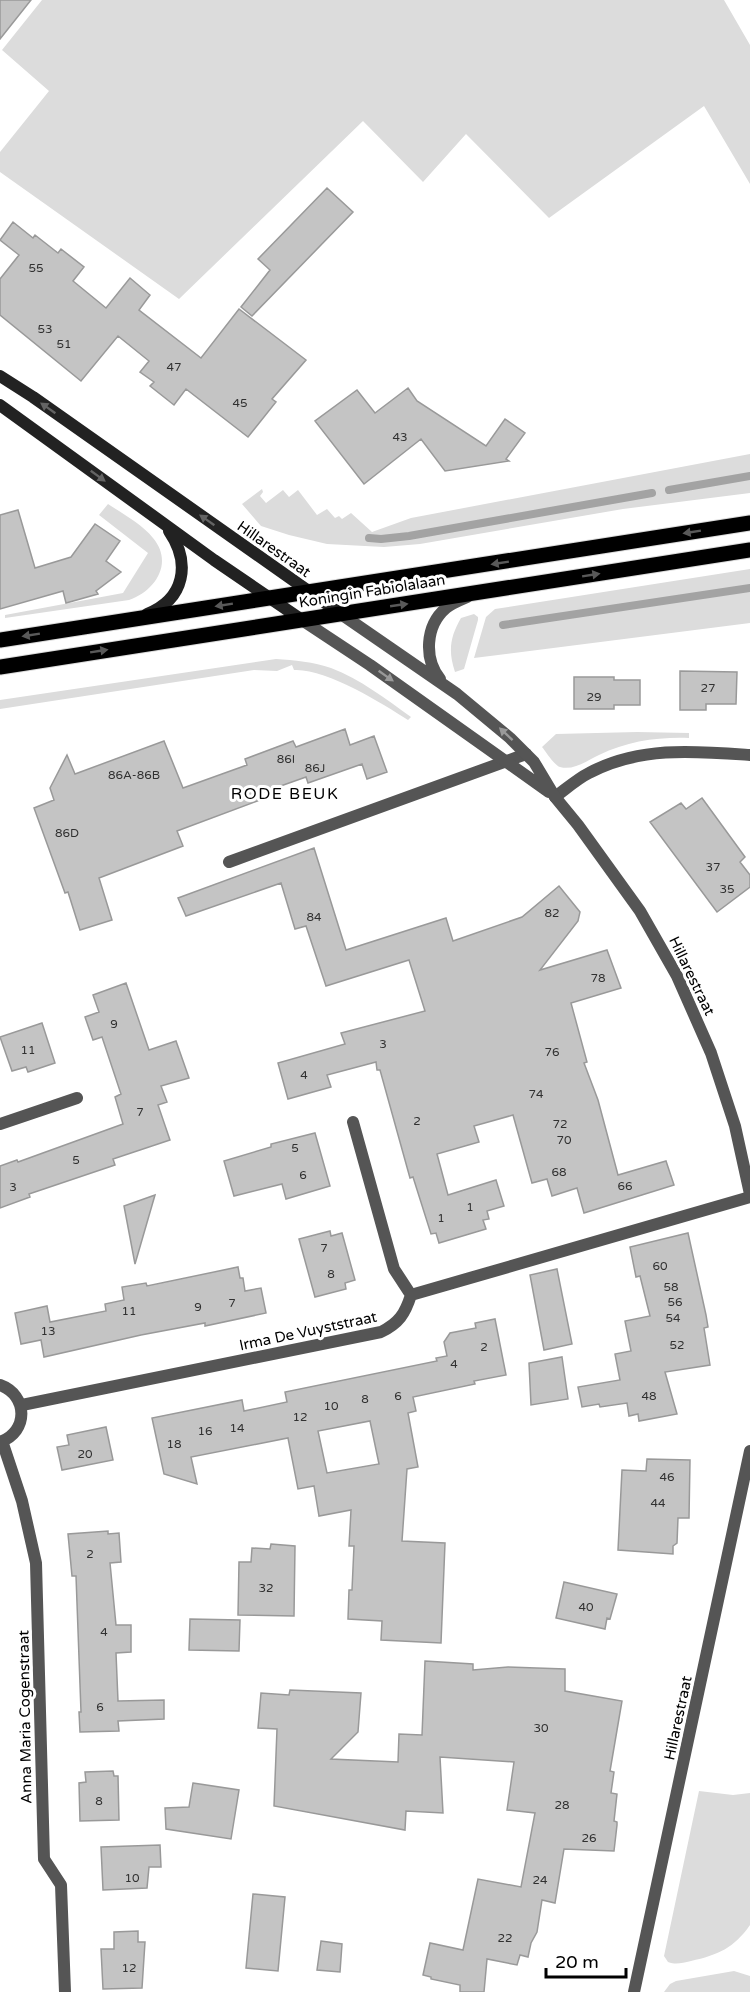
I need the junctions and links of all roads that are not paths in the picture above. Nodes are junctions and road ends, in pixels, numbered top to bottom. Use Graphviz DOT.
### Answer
graph roads {
  1 [pos="0,376"];
  2 [pos="0,405"];
  3 [pos="750,523"];
  4 [pos="165,525"];
  5 [pos="750,550"];
  6 [pos="309,592"];
  7 [pos="482,592"];
  8 [pos="270,598"];
  9 [pos="341,614"];
  10 [pos="128,620"];
  11 [pos="302,620"];
  12 [pos="0,639"];
  13 [pos="0,667"];
  14 [pos="446,687"];
  15 [pos="526,754"];
  16 [pos="750,755"];
  17 [pos="506,761"];
  18 [pos="555,796"];
  19 [pos="229,862"];
  20 [pos="77,1098"];
  21 [pos="353,1122"];
  22 [pos="0,1124"];
  23 [pos="750,1195"];
  24 [pos="411,1295"];
  25 [pos="0,1385"];
  26 [pos="22,1405"];
  27 [pos="1,1441"];
  28 [pos="750,1451"];
  29 [pos="65,1992"];
  30 [pos="634,1992"];
  6 -- 1 [label="main road, Hillarestraat, one-way"];
  2 -- 4 [label="main road, Hillarestraat, one-way"];
  3 -- 6 [label="main road, Koningin Fabiolalaan, one-way"];
  4 -- 8 [label="main road, Hillarestraat"];
  4 -- 10 [label="main road"];
  7 -- 5 [label="main road, Koningin Fabiolalaan, one-way"];
  6 -- 8 [label="main road, Koningin Fabiolalaan"];
  6 -- 9 [label="main road, Hillarestraat"];
  9 -- 7 [label="main road, Koningin Fabiolalaan, one-way"];
  7 -- 14 [label="street"];
  8 -- 10 [label="main road, Koningin Fabiolalaan, one-way"];
  8 -- 11 [label="main road, Hillarestraat"];
  9 -- 11 [label="main road, Koningin Fabiolalaan"];
  9 -- 14 [label="street, Hillarestraat"];
  10 -- 12 [label="main road, Koningin Fabiolalaan, one-way"];
  13 -- 11 [label="main road, Koningin Fabiolalaan, one-way"];
  11 -- 17 [label="street, Hillarestraat, one-way"];
  15 -- 14 [label="street, Hillarestraat, one-way"];
  15 -- 17 [label="street"];
  15 -- 18 [label="street, Hillarestraat"];
  16 -- 18 [label="street"];
  17 -- 18 [label="street, Hillarestraat"];
  17 -- 19 [label="street"];
  18 -- 23 [label="street, Hillarestraat"];
  20 -- 22 [label="street"];
  21 -- 24 [label="street"];
  23 -- 24 [label="street"];
  24 -- 26 [label="street, Irma De Vuyststraat"];
  25 -- 26 [label="street"];
  26 -- 27 [label="street"];
  27 -- 29 [label="street, Anna Maria Cogenstraat"];
  28 -- 30 [label="street, Hillarestraat"];
}
